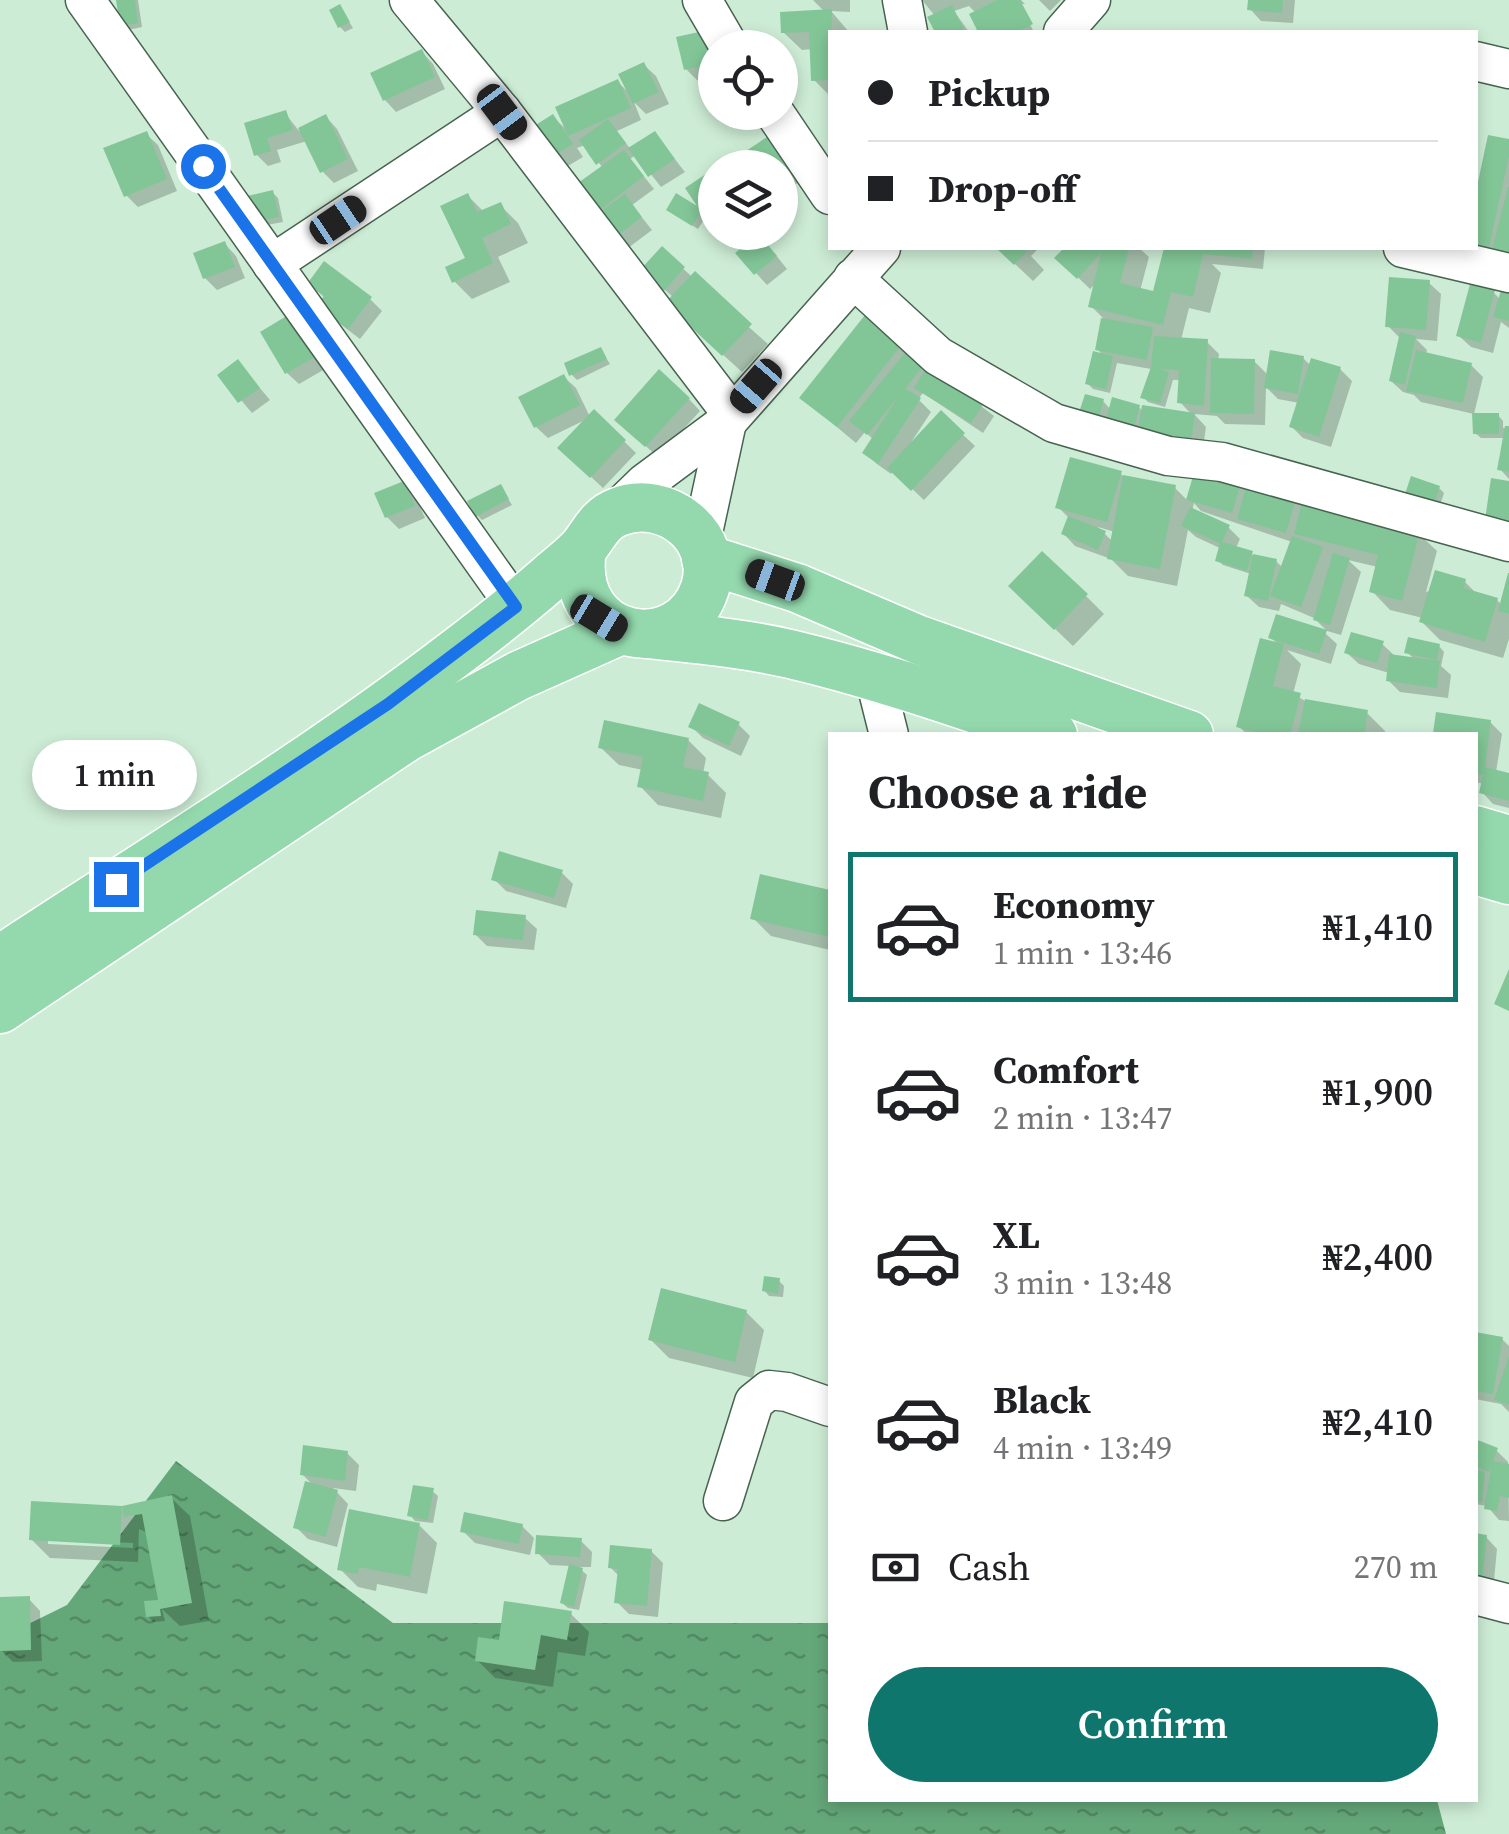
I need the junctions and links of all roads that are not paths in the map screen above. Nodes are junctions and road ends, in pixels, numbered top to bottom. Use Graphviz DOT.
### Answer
graph roads {
  1 [pos="410,0"];
  2 [pos="702,0"];
  3 [pos="902,0"];
  4 [pos="1091,0"];
  5 [pos="89,1"];
  6 [pos="720,30"];
  7 [pos="908,30"];
  8 [pos="1065,30"];
  9 [pos="1478,62"];
  10 [pos="1509,69"];
  11 [pos="502,112"];
  12 [pos="786,130"];
  13 [pos="828,192"];
  14 [pos="1410,250"];
  15 [pos="868,258"];
  16 [pos="272,264"];
  17 [pos="1509,274"];
  18 [pos="730,418"];
  19 [pos="615,512"];
  20 [pos="1509,542"];
  21 [pos="582,549"];
  22 [pos="704,551"];
  23 [pos="516,607"];
  24 [pos="633,632"];
  25 [pos="874,676"];
  26 [pos="888,732"];
  27 [pos="1044,732"];
  28 [pos="1180,732"];
  29 [pos="1478,831"];
  30 [pos="1509,840"];
  31 [pos="1478,871"];
  32 [pos="1509,880"];
  33 [pos="0,960"];
  34 [pos="0,1009"];
  35 [pos="828,1406"];
  36 [pos="723,1502"];
  37 [pos="1478,1596"];
  38 [pos="1509,1604"];
  1 -- 11 [label="street"];
  2 -- 6 [label="street"];
  3 -- 7 [label="street"];
  4 -- 8 [label="street"];
  5 -- 16 [label="street"];
  9 -- 10 [label="street"];
  11 -- 16 [label="street"];
  11 -- 18 [label="street"];
  12 -- 13 [label="street"];
  14 -- 17 [label="street"];
  15 -- 18 [label="street"];
  15 -- 20 [label="street"];
  16 -- 23 [label="street"];
  18 -- 19 [label="street"];
  18 -- 22 [label="street"];
  19 -- 21 [label="main road"];
  19 -- 22 [label="main road"];
  21 -- 23 [label="main road"];
  21 -- 24 [label="main road"];
  22 -- 24 [label="main road"];
  22 -- 28 [label="main road"];
  23 -- 33 [label="main road"];
  24 -- 25 [label="main road"];
  24 -- 34 [label="main road"];
  25 -- 26 [label="street"];
  25 -- 27 [label="main road"];
  29 -- 30 [label="main road"];
  31 -- 32 [label="main road"];
  35 -- 36 [label="street"];
  37 -- 38 [label="street"];
}
